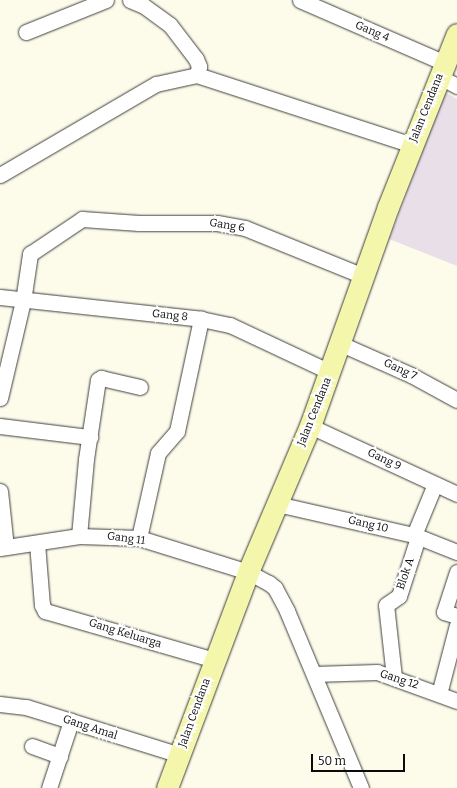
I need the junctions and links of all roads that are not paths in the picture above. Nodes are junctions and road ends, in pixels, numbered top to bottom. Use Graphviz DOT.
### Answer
graph roads {
  1 [pos="106,0"];
  2 [pos="130,0"];
  3 [pos="300,0"];
  4 [pos="26,32"];
  5 [pos="457,34"];
  6 [pos="447,75"];
  7 [pos="197,76"];
  8 [pos="412,145"];
  9 [pos="0,175"];
  10 [pos="363,276"];
  11 [pos="0,298"];
  12 [pos="23,301"];
  13 [pos="201,319"];
  14 [pos="341,344"];
  15 [pos="330,372"];
  16 [pos="140,387"];
  17 [pos="0,398"];
  18 [pos="457,400"];
  19 [pos="0,426"];
  20 [pos="310,426"];
  21 [pos="90,437"];
  22 [pos="434,484"];
  23 [pos="0,491"];
  24 [pos="457,494"];
  25 [pos="277,504"];
  26 [pos="80,536"];
  27 [pos="416,536"];
  28 [pos="139,538"];
  29 [pos="37,543"];
  30 [pos="3,548"];
  31 [pos="457,552"];
  32 [pos="248,572"];
  33 [pos="457,572"];
  34 [pos="457,616"];
  35 [pos="457,625"];
  36 [pos="215,660"];
  37 [pos="314,674"];
  38 [pos="394,677"];
  39 [pos="439,694"];
  40 [pos="457,701"];
  41 [pos="0,704"];
  42 [pos="71,721"];
  43 [pos="32,746"];
  44 [pos="180,755"];
  45 [pos="60,756"];
  46 [pos="49,788"];
  47 [pos="167,788"];
  48 [pos="361,788"];
  1 -- 4 [label="street"];
  2 -- 7 [label="street"];
  3 -- 6 [label="street, Gang 4"];
  5 -- 6 [label="street, Jalan Cendana"];
  6 -- 8 [label="street, Jalan Cendana"];
  7 -- 8 [label="street"];
  7 -- 9 [label="street"];
  8 -- 10 [label="street, Jalan Cendana"];
  10 -- 12 [label="street, Gang 6"];
  10 -- 14 [label="street, Jalan Cendana"];
  11 -- 12 [label="street, Gang 8"];
  12 -- 13 [label="street, Gang 8"];
  12 -- 17 [label="street"];
  13 -- 15 [label="street, Gang 8"];
  13 -- 28 [label="street"];
  14 -- 15 [label="street, Jalan Cendana"];
  14 -- 18 [label="street, Gang 7"];
  15 -- 20 [label="street, Jalan Cendana"];
  16 -- 21 [label="street"];
  19 -- 21 [label="street"];
  20 -- 22 [label="street, Gang 9"];
  20 -- 25 [label="street, Jalan Cendana"];
  21 -- 26 [label="street"];
  22 -- 24 [label="street, Gang 9"];
  22 -- 27 [label="street, Blok A"];
  23 -- 30 [label="street"];
  25 -- 27 [label="street, Gang 10"];
  25 -- 32 [label="street, Jalan Cendana"];
  26 -- 28 [label="street, Gang 11"];
  26 -- 29 [label="street, Gang 11"];
  27 -- 31 [label="street, Gang 10"];
  27 -- 38 [label="street, Blok A"];
  28 -- 32 [label="street, Gang 11"];
  29 -- 30 [label="street, Gang 11"];
  29 -- 36 [label="street, Gang Keluarga"];
  32 -- 36 [label="street, Jalan Cendana"];
  32 -- 37 [label="street"];
  33 -- 34 [label="street"];
  35 -- 39 [label="street"];
  36 -- 44 [label="street, Jalan Cendana"];
  37 -- 38 [label="street, Gang 12"];
  37 -- 48 [label="street"];
  38 -- 39 [label="street, Gang 12"];
  39 -- 40 [label="street, Gang 12"];
  41 -- 42 [label="street, Gang Amal"];
  42 -- 44 [label="street, Gang Amal"];
  42 -- 45 [label="street"];
  43 -- 45 [label="street"];
  44 -- 47 [label="street, Jalan Cendana"];
  45 -- 46 [label="street"];
}
